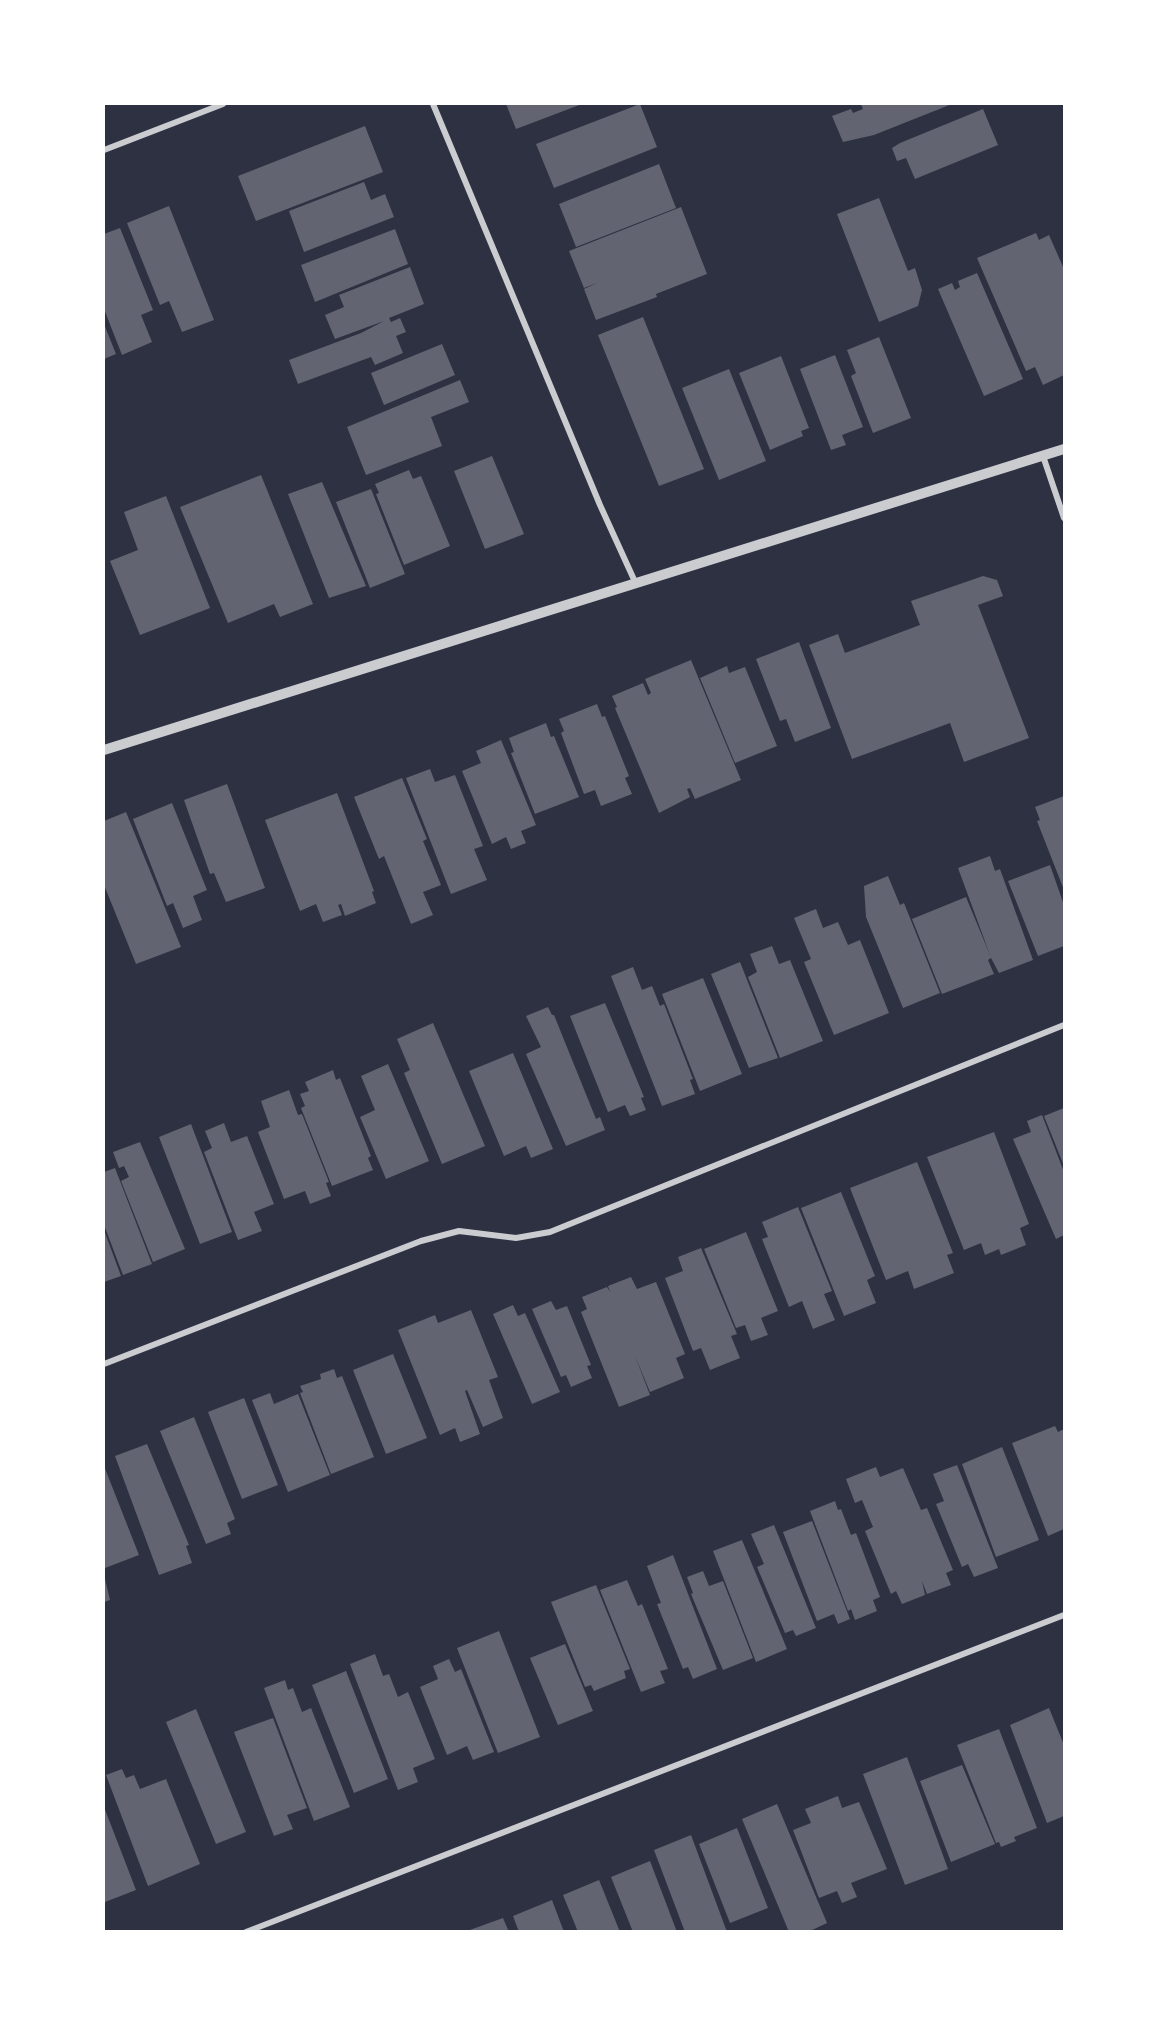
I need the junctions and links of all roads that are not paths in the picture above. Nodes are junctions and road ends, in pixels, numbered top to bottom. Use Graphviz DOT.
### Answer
graph roads {
  1 [pos="223,104"];
  2 [pos="433,104"];
  3 [pos="104,150"];
  4 [pos="1065,449"];
  5 [pos="1043,456"];
  6 [pos="1065,518"];
  7 [pos="636,584"];
  8 [pos="104,750"];
  9 [pos="1065,1025"];
  10 [pos="104,1364"];
  11 [pos="1065,1615"];
  12 [pos="246,1932"];
  1 -- 3 [label="street"];
  2 -- 7 [label="street"];
  4 -- 5 [label="street"];
  5 -- 6 [label="street"];
  5 -- 7 [label="street"];
  7 -- 8 [label="street"];
  9 -- 10 [label="street"];
  11 -- 12 [label="street"];
}
